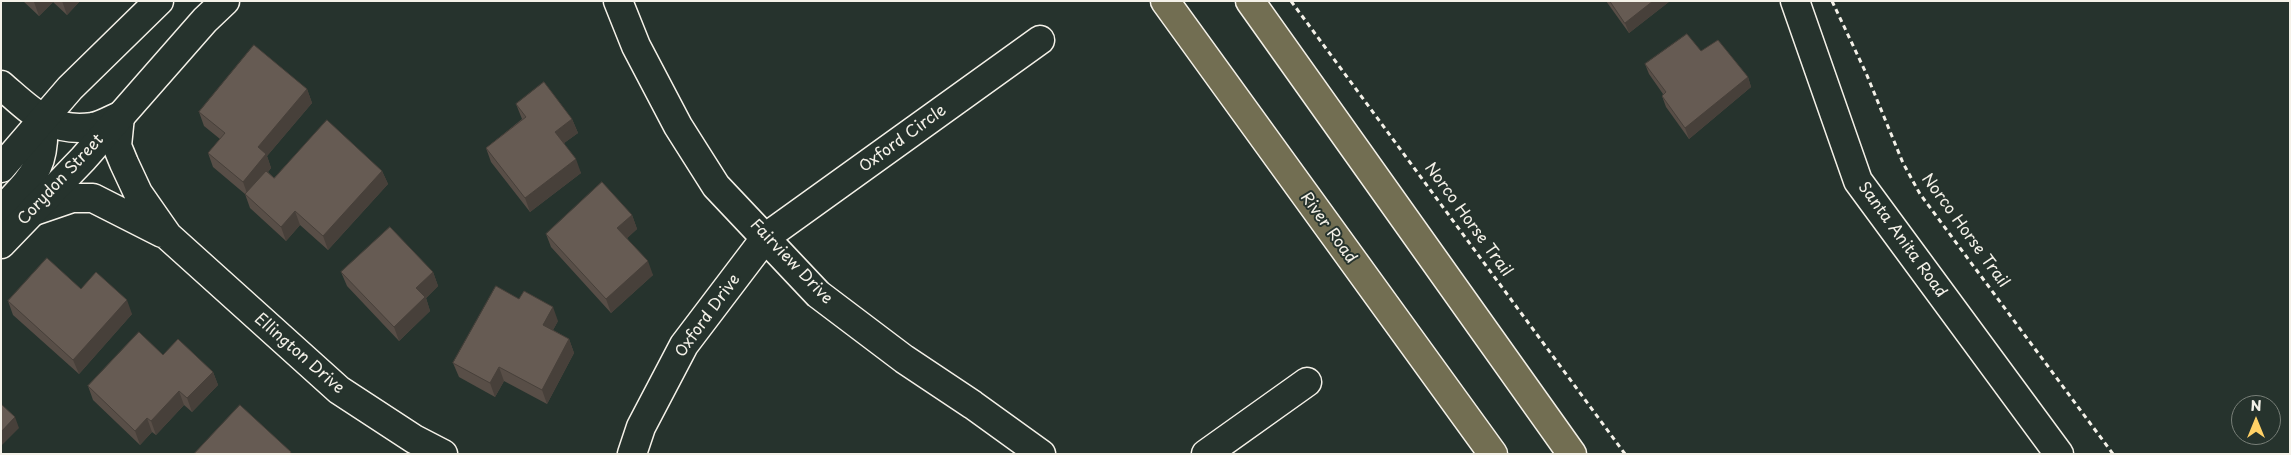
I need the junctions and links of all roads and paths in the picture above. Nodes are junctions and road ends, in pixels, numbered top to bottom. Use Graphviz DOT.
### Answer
graph roads {
  1 [pos="159,1"];
  2 [pos="225,1"];
  3 [pos="618,1"];
  4 [pos="1165,1"];
  5 [pos="1250,1"];
  6 [pos="1291,1"];
  7 [pos="1795,1"];
  8 [pos="1832,1"];
  9 [pos="1040,40"];
  10 [pos="1,85"];
  11 [pos="120,116"];
  12 [pos="43,120"];
  13 [pos="1,168"];
  14 [pos="1,211"];
  15 [pos="34,211"];
  16 [pos="168,236"];
  17 [pos="766,237"];
  18 [pos="1,244"];
  19 [pos="1307,382"];
  20 [pos="443,454"];
  21 [pos="632,454"];
  22 [pos="1041,454"];
  23 [pos="1206,454"];
  24 [pos="1494,454"];
  25 [pos="1572,454"];
  26 [pos="1625,454"];
  27 [pos="2059,454"];
  28 [pos="2113,454"];
  1 -- 12 [label="street"];
  2 -- 11 [label="street, Corydon Street"];
  3 -- 17 [label="street, Fairview Drive"];
  4 -- 24 [label="main road, River Road"];
  5 -- 25 [label="main road"];
  6 -- 26 [label="path, Norco Horse Trail"];
  7 -- 27 [label="street, Santa Anita Road"];
  8 -- 28 [label="path, Norco Horse Trail"];
  9 -- 17 [label="street, Oxford Circle"];
  10 -- 12 [label="street"];
  11 -- 12 [label="street, Corydon Street"];
  11 -- 15 [label="street, Corydon Street"];
  11 -- 16 [label="street, Ellington Drive"];
  12 -- 13 [label="street"];
  12 -- 14 [label="street, Corydon Street"];
  15 -- 16 [label="street, Ellington Drive"];
  15 -- 18 [label="street, Corydon Street"];
  16 -- 20 [label="street, Ellington Drive"];
  17 -- 21 [label="street, Oxford Drive"];
  17 -- 22 [label="street, Fairview Drive"];
  19 -- 23 [label="street"];
}
